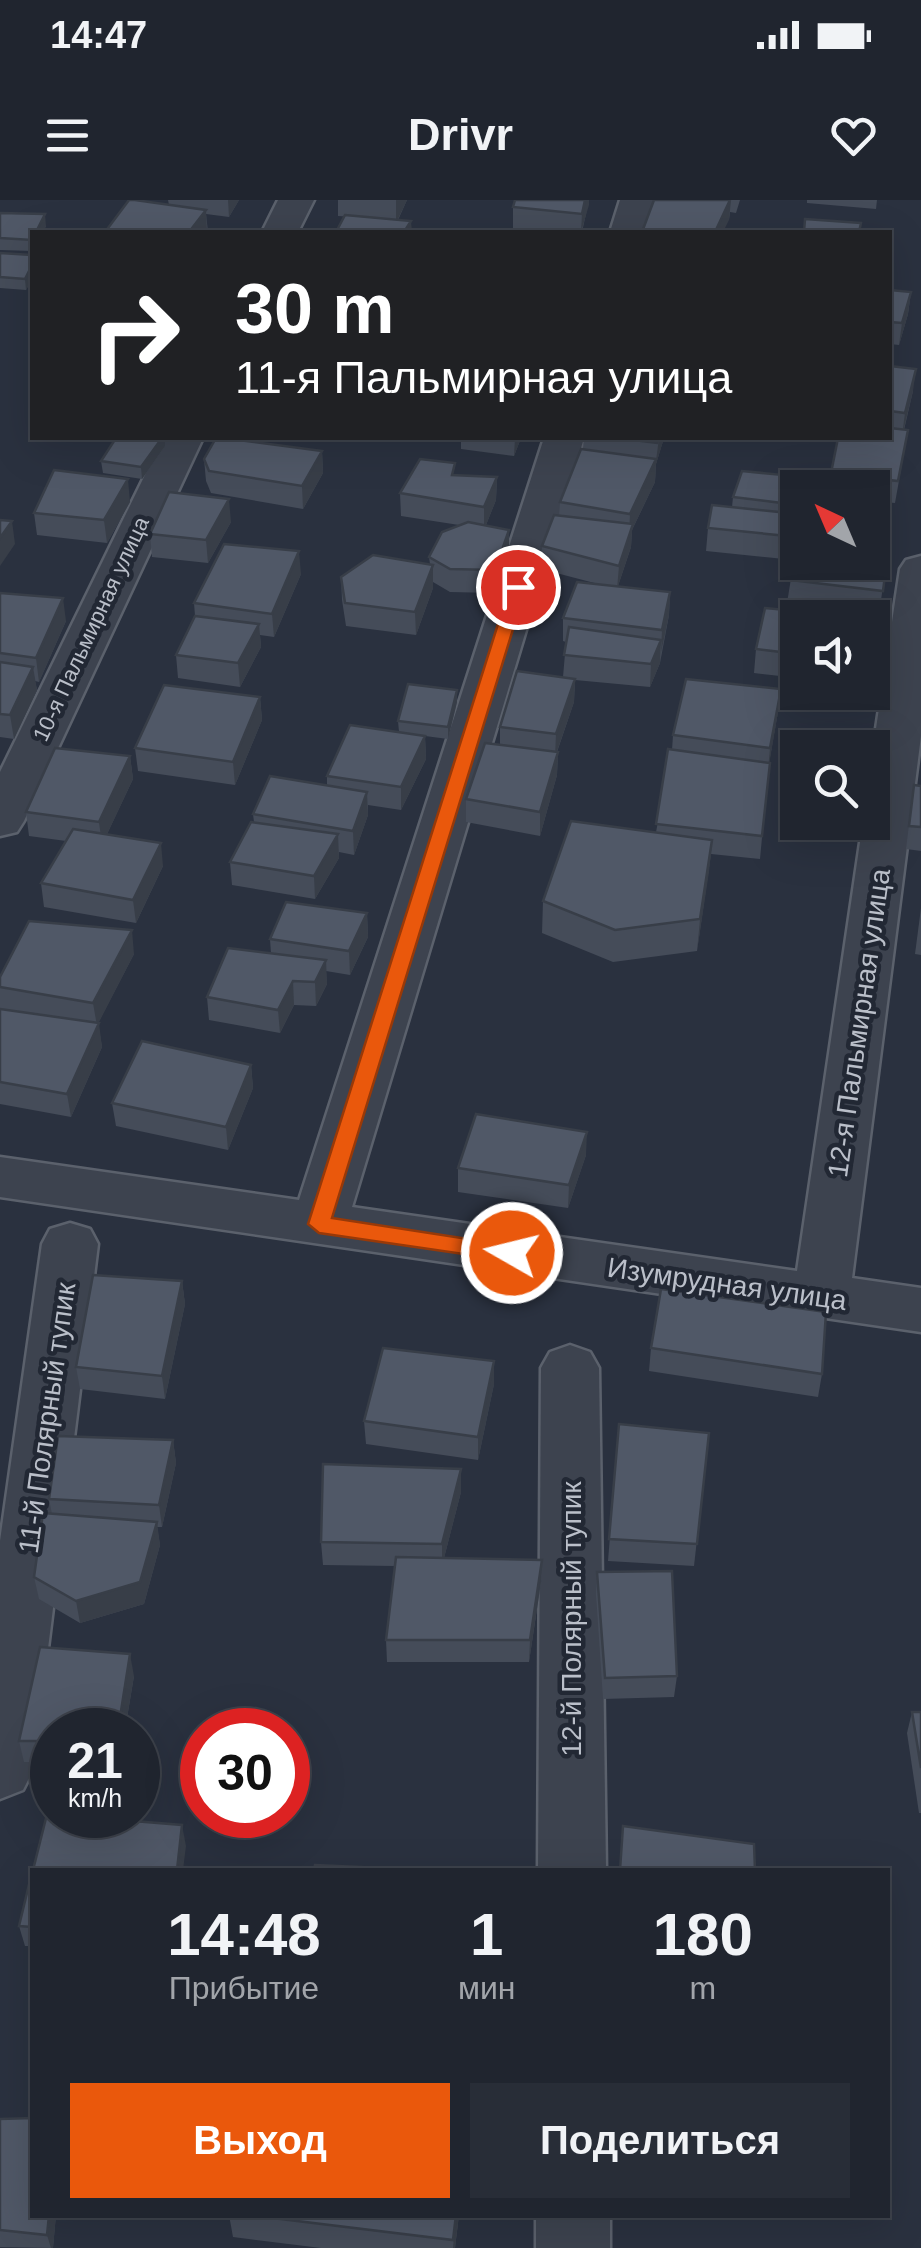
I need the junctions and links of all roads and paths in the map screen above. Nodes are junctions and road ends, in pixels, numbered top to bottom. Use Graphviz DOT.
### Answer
graph roads {
  1 [pos="296,200"];
  2 [pos="638,200"];
  3 [pos="281,230"];
  4 [pos="629,230"];
  5 [pos="182,440"];
  6 [pos="563,440"];
  7 [pos="921,569"];
  8 [pos="0,821"];
  9 [pos="0,1177"];
  10 [pos="319,1224"];
  11 [pos="70,1244"];
  12 [pos="821,1298"];
  13 [pos="921,1310"];
  14 [pos="570,1368"];
  15 [pos="0,1770"];
  16 [pos="572,1868"];
  17 [pos="573,2218"];
  18 [pos="574,2248"];
  1 -- 3 [label="street"];
  2 -- 4 [label="street"];
  5 -- 8 [label="street, 10-я Пальмирная улица"];
  6 -- 10 [label="street"];
  7 -- 12 [label="street, 12-я Пальмирная улица"];
  9 -- 10 [label="street, Изумрудная улица"];
  10 -- 12 [label="street, Изумрудная улица"];
  11 -- 15 [label="street, 11-й Полярный тупик"];
  12 -- 13 [label="street, Изумрудная улица"];
  14 -- 16 [label="street, 12-й Полярный тупик"];
  17 -- 18 [label="street"];
}
